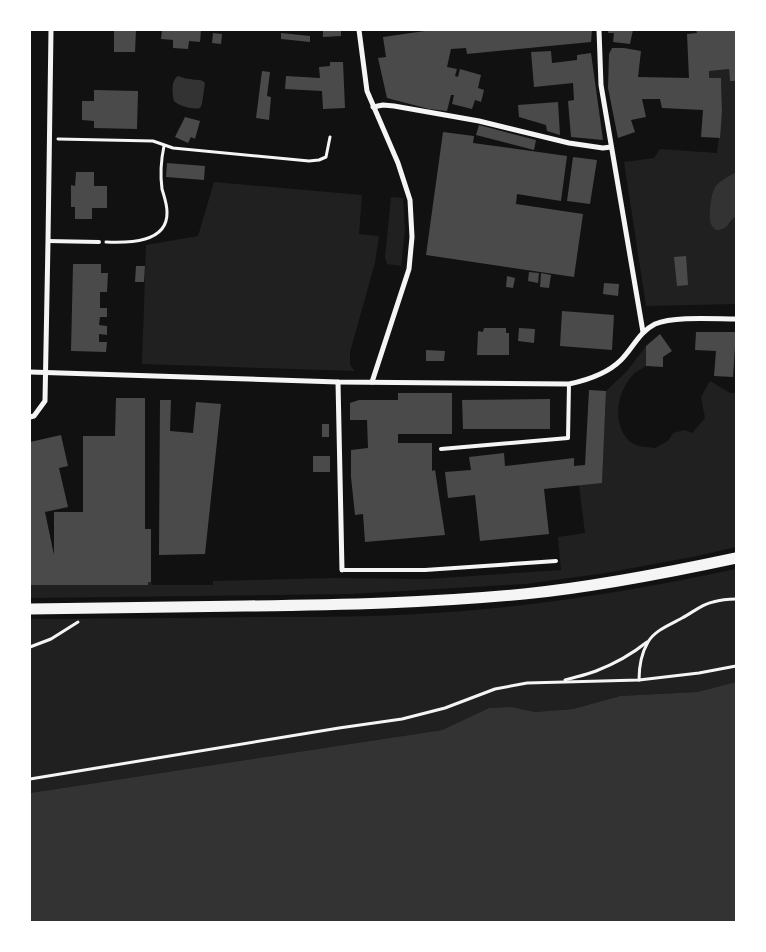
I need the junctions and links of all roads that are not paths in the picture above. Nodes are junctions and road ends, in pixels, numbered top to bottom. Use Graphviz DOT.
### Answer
graph roads {
  1 [pos="51,30"];
  2 [pos="359,30"];
  3 [pos="599,30"];
  4 [pos="374,107"];
  5 [pos="611,147"];
  6 [pos="48,241"];
  7 [pos="99,242"];
  8 [pos="736,319"];
  9 [pos="643,332"];
  10 [pos="30,372"];
  11 [pos="46,373"];
  12 [pos="338,382"];
  13 [pos="372,382"];
  14 [pos="569,384"];
  15 [pos="30,417"];
  16 [pos="440,449"];
  17 [pos="736,558"];
  18 [pos="556,561"];
  19 [pos="342,570"];
  20 [pos="30,609"];
  1 -- 6 [label="street"];
  2 -- 4 [label="street"];
  3 -- 5 [label="street"];
  4 -- 5 [label="street"];
  4 -- 13 [label="street"];
  5 -- 9 [label="street"];
  6 -- 7 [label="lane"];
  6 -- 11 [label="street"];
  8 -- 9 [label="street"];
  9 -- 14 [label="street"];
  10 -- 11 [label="street"];
  11 -- 12 [label="street"];
  11 -- 15 [label="street"];
  12 -- 13 [label="street"];
  12 -- 19 [label="street"];
  13 -- 14 [label="street"];
  14 -- 16 [label="lane"];
  17 -- 20 [label="highway"];
  18 -- 19 [label="lane"];
}
